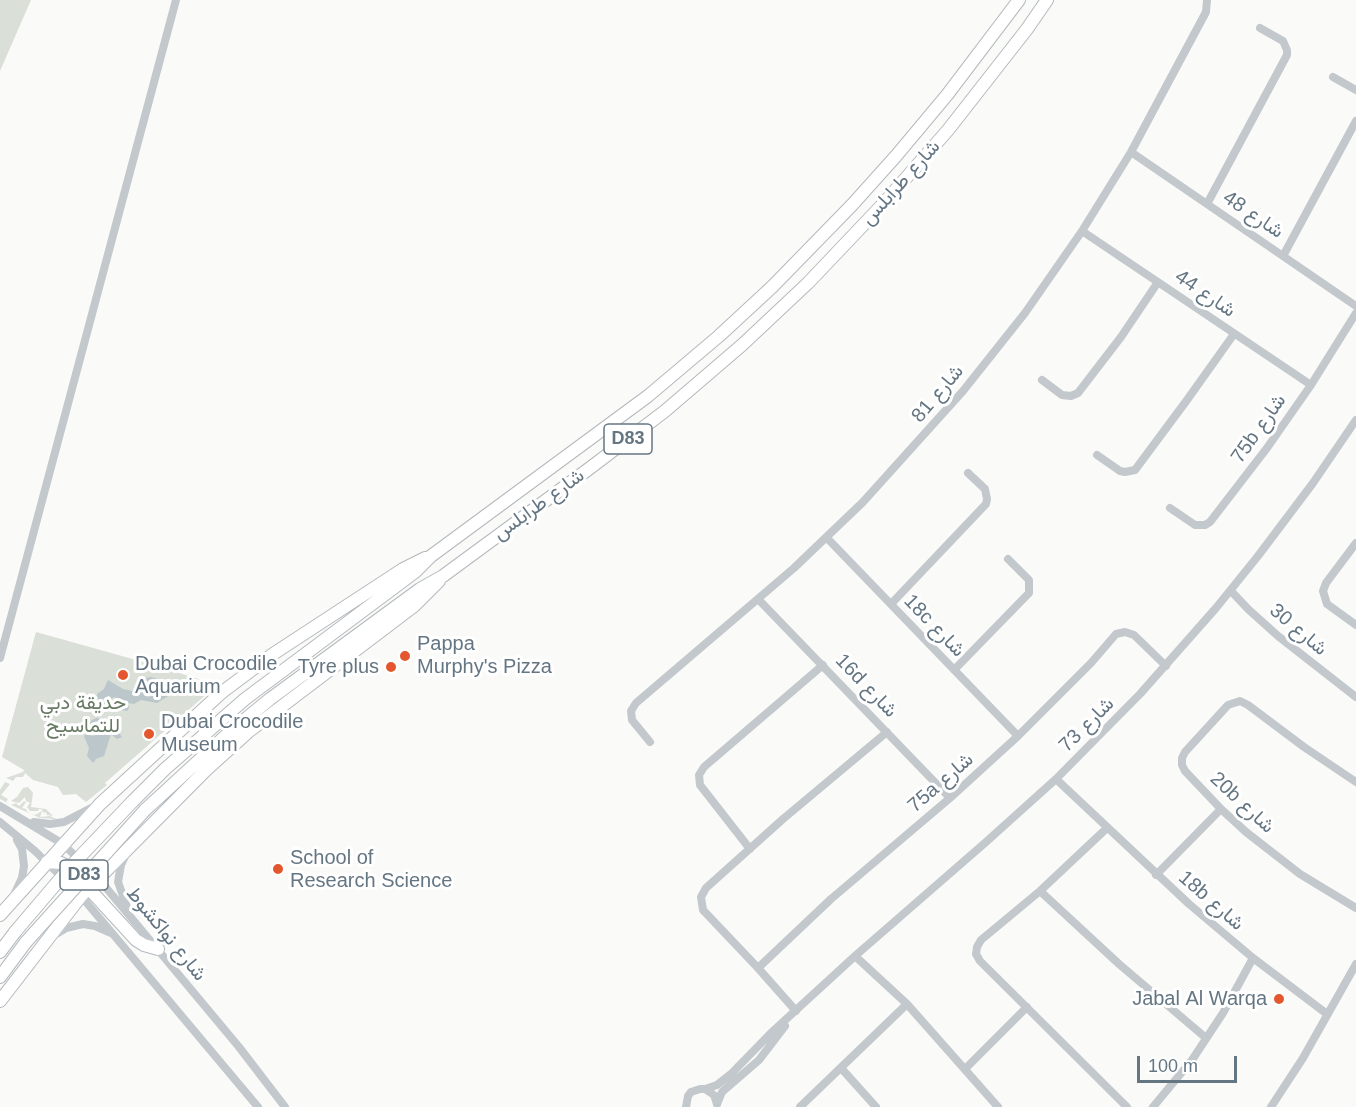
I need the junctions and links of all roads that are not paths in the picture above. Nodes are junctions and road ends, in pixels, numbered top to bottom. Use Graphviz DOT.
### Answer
graph roads {
  1 [pos="176,0"];
  2 [pos="1019,0"];
  3 [pos="1047,0"];
  4 [pos="1207,0"];
  5 [pos="1260,28"];
  6 [pos="1333,77"];
  7 [pos="1356,90"];
  8 [pos="1356,121"];
  9 [pos="1131,152"];
  10 [pos="1207,204"];
  11 [pos="1082,231"];
  12 [pos="1282,256"];
  13 [pos="1158,282"];
  14 [pos="1356,306"];
  15 [pos="1356,313"];
  16 [pos="1234,334"];
  17 [pos="1042,380"];
  18 [pos="1311,385"];
  19 [pos="1356,420"];
  20 [pos="1097,455"];
  21 [pos="968,473"];
  22 [pos="1170,508"];
  23 [pos="827,538"];
  24 [pos="1356,543"];
  25 [pos="431,556"];
  26 [pos="1008,559"];
  27 [pos="443,576"];
  28 [pos="1229,593"];
  29 [pos="758,598"];
  30 [pos="891,604"];
  31 [pos="1356,625"];
  32 [pos="0,658"];
  33 [pos="823,665"];
  34 [pos="1167,665"];
  35 [pos="954,670"];
  36 [pos="1356,697"];
  37 [pos="887,732"];
  38 [pos="1018,736"];
  39 [pos="650,742"];
  40 [pos="1058,778"];
  41 [pos="1356,782"];
  42 [pos="950,798"];
  43 [pos="100,804"];
  44 [pos="0,806"];
  45 [pos="1221,809"];
  46 [pos="23,819"];
  47 [pos="0,822"];
  48 [pos="1107,828"];
  49 [pos="12,832"];
  50 [pos="140,836"];
  51 [pos="63,844"];
  52 [pos="750,849"];
  53 [pos="47,862"];
  54 [pos="1156,875"];
  55 [pos="98,878"];
  56 [pos="1040,891"];
  57 [pos="85,892"];
  58 [pos="10,902"];
  59 [pos="1356,908"];
  60 [pos="0,915"];
  61 [pos="130,916"];
  62 [pos="114,935"];
  63 [pos="44,942"];
  64 [pos="158,949"];
  65 [pos="0,952"];
  66 [pos="856,954"];
  67 [pos="1253,958"];
  68 [pos="1356,964"];
  69 [pos="758,968"];
  70 [pos="0,977"];
  71 [pos="0,1000"];
  72 [pos="907,1004"];
  73 [pos="1027,1007"];
  74 [pos="797,1010"];
  75 [pos="1327,1014"];
  76 [pos="1206,1038"];
  77 [pos="841,1068"];
  78 [pos="965,1069"];
  79 [pos="705,1089"];
  80 [pos="686,1106"];
  81 [pos="716,1106"];
  82 [pos="258,1107"];
  83 [pos="285,1107"];
  84 [pos="800,1107"];
  85 [pos="876,1107"];
  86 [pos="998,1107"];
  87 [pos="1127,1107"];
  88 [pos="1153,1107"];
  89 [pos="1271,1107"];
  1 -- 32 [label="street"];
  2 -- 25 [label="highway, شارع طرابلس / D83"];
  3 -- 27 [label="highway, شارع طرابلس / D83"];
  4 -- 9 [label="street, شارع 81"];
  5 -- 10 [label="street"];
  6 -- 7 [label="street"];
  8 -- 12 [label="street"];
  9 -- 10 [label="street, شارع 48"];
  9 -- 11 [label="street, شارع 81"];
  10 -- 12 [label="street, شارع 48"];
  11 -- 13 [label="street, شارع 44"];
  11 -- 23 [label="street, شارع 81"];
  12 -- 14 [label="street, شارع 48"];
  13 -- 16 [label="street, شارع 44"];
  13 -- 17 [label="street"];
  15 -- 18 [label="street, 75b شارع"];
  16 -- 18 [label="street, شارع 44"];
  16 -- 20 [label="street"];
  18 -- 22 [label="street, 75b شارع"];
  19 -- 28 [label="street, شارع 73"];
  21 -- 30 [label="street"];
  23 -- 29 [label="street, شارع 81"];
  23 -- 30 [label="street, 18c شارع"];
  24 -- 31 [label="street"];
  25 -- 43 [label="highway"];
  25 -- 65 [label="highway, شارع طرابلس / D83, bridge"];
  26 -- 35 [label="street"];
  27 -- 50 [label="highway"];
  27 -- 70 [label="highway, شارع طرابلس / D83, bridge"];
  28 -- 34 [label="street, شارع 73"];
  28 -- 36 [label="street, شارع 30"];
  29 -- 33 [label="street, 16d شارع"];
  29 -- 39 [label="street, شارع 81"];
  30 -- 35 [label="street, 18c شارع"];
  33 -- 37 [label="street, 16d شارع"];
  33 -- 52 [label="street"];
  34 -- 38 [label="street, 75a شارع"];
  34 -- 40 [label="street, شارع 73"];
  35 -- 38 [label="street, 18c شارع"];
  37 -- 42 [label="street, 16d شارع"];
  37 -- 52 [label="street"];
  38 -- 42 [label="street, 75a شارع"];
  40 -- 48 [label="street, 18b شارع"];
  40 -- 66 [label="street, شارع 73"];
  41 -- 45 [label="street, 20b شارع"];
  42 -- 69 [label="street, 75a شارع"];
  43 -- 46 [label="street"];
  43 -- 51 [label="highway"];
  44 -- 46 [label="street, شارع نواكشوط"];
  45 -- 54 [label="street"];
  45 -- 59 [label="street, 20b شارع"];
  46 -- 51 [label="street, شارع نواكشوط"];
  47 -- 49 [label="street"];
  48 -- 54 [label="street, 18b شارع"];
  48 -- 56 [label="street"];
  49 -- 53 [label="street"];
  49 -- 58 [label="street"];
  50 -- 55 [label="highway"];
  50 -- 61 [label="street"];
  51 -- 53 [label="highway"];
  51 -- 55 [label="street, شارع نواكشوط"];
  52 -- 69 [label="street"];
  53 -- 57 [label="highway"];
  53 -- 58 [label="highway"];
  54 -- 67 [label="street, 18b شارع"];
  55 -- 57 [label="highway"];
  55 -- 61 [label="street, شارع نواكشوط"];
  56 -- 73 [label="street"];
  56 -- 76 [label="street"];
  57 -- 62 [label="street, شارع نواكشوط"];
  57 -- 63 [label="highway"];
  57 -- 64 [label="highway"];
  58 -- 60 [label="highway"];
  61 -- 64 [label="street, شارع نواكشوط"];
  62 -- 63 [label="street"];
  62 -- 82 [label="street, شارع نواكشوط"];
  63 -- 71 [label="highway"];
  64 -- 83 [label="street, شارع نواكشوط"];
  66 -- 72 [label="street"];
  66 -- 74 [label="street, شارع 73"];
  67 -- 75 [label="street, 18b شارع"];
  67 -- 76 [label="street"];
  68 -- 75 [label="street"];
  69 -- 74 [label="street"];
  72 -- 77 [label="street"];
  72 -- 78 [label="street"];
  73 -- 78 [label="street"];
  73 -- 87 [label="street"];
  74 -- 79 [label="street, شارع 73"];
  74 -- 81 [label="street, شارع 73"];
  75 -- 89 [label="street"];
  76 -- 88 [label="street"];
  77 -- 84 [label="street"];
  77 -- 85 [label="street"];
  78 -- 86 [label="street"];
  79 -- 80 [label="street, شارع 73"];
  79 -- 81 [label="street"];
}
